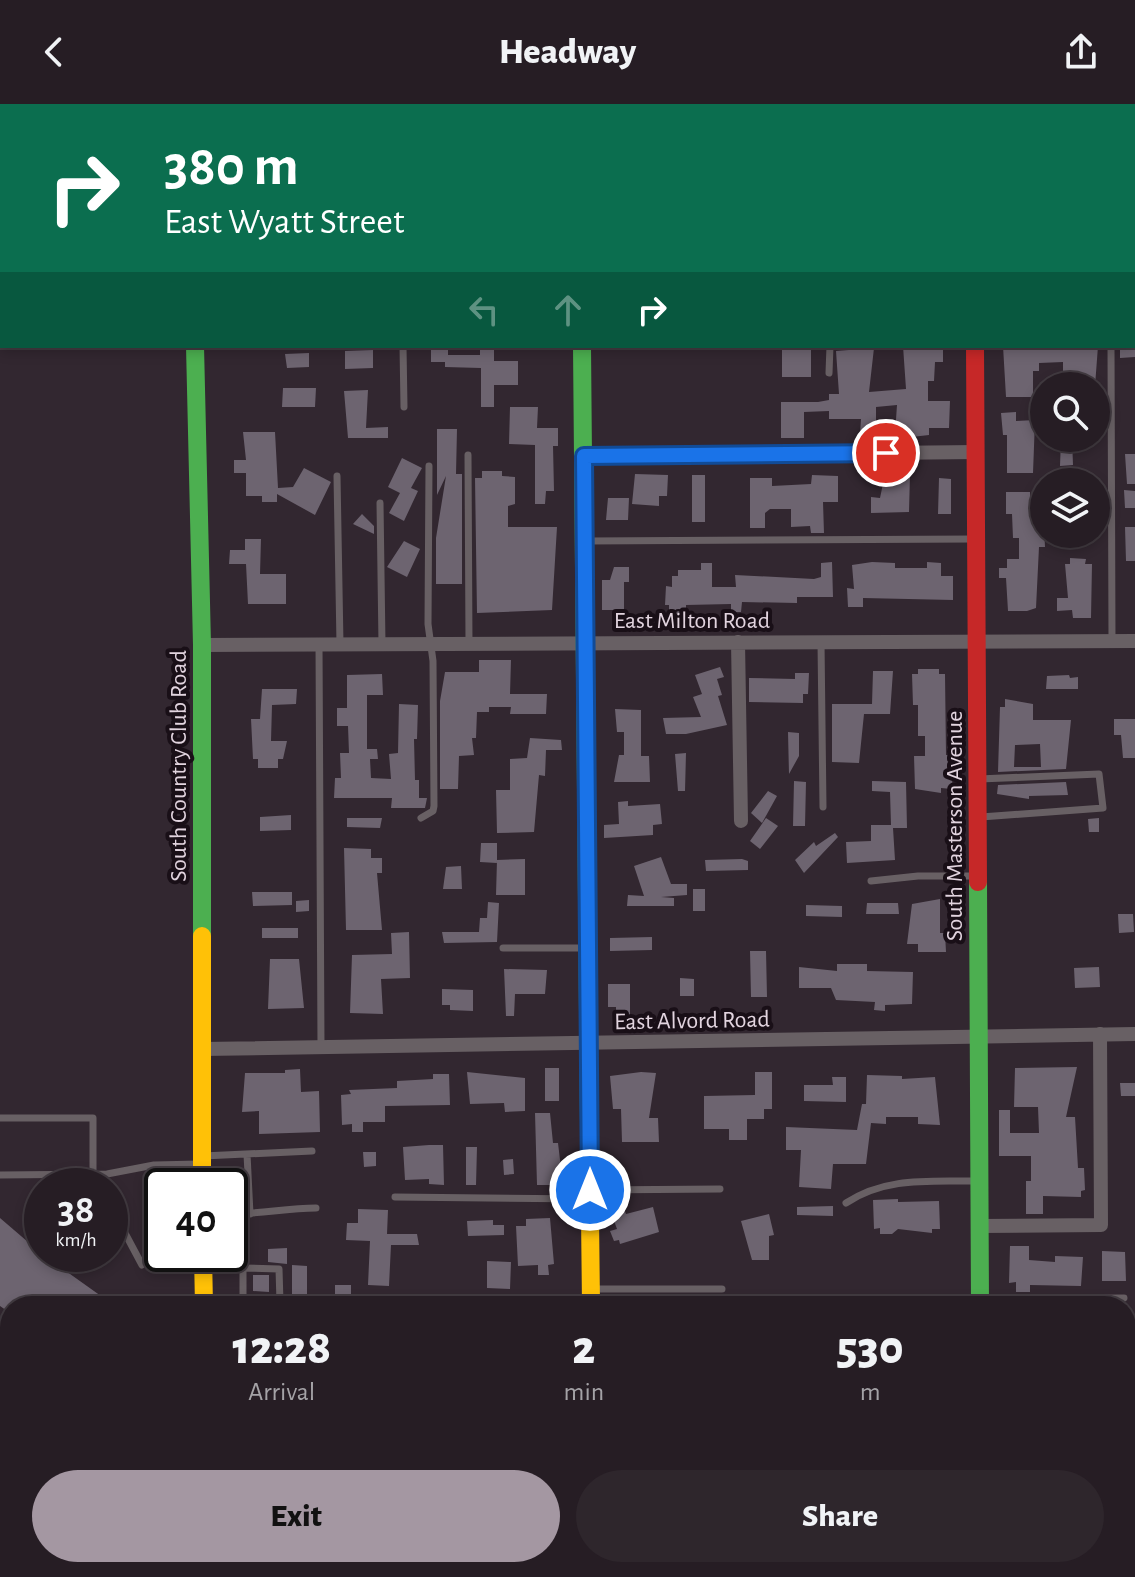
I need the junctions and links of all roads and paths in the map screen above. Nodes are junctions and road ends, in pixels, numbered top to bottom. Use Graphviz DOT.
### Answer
graph roads {
  1 [pos="195,348"];
  2 [pos="403,348"];
  3 [pos="582,348"];
  4 [pos="830,348"];
  5 [pos="975,348"];
  6 [pos="1111,348"];
  7 [pos="829,373"];
  8 [pos="404,407"];
  9 [pos="977,452"];
  10 [pos="468,455"];
  11 [pos="584,456"];
  12 [pos="429,466"];
  13 [pos="337,476"];
  14 [pos="380,503"];
  15 [pos="976,539"];
  16 [pos="585,541"];
  17 [pos="1135,641"];
  18 [pos="738,642"];
  19 [pos="821,642"];
  20 [pos="977,642"];
  21 [pos="1112,642"];
  22 [pos="431,643"];
  23 [pos="469,643"];
  24 [pos="587,643"];
  25 [pos="319,644"];
  26 [pos="340,644"];
  27 [pos="382,644"];
  28 [pos="202,645"];
  29 [pos="979,779"];
  30 [pos="823,807"];
  31 [pos="979,817"];
  32 [pos="421,818"];
  33 [pos="741,821"];
  34 [pos="979,876"];
  35 [pos="871,881"];
  36 [pos="503,948"];
  37 [pos="589,948"];
  38 [pos="1100,1034"];
  39 [pos="1135,1034"];
  40 [pos="978,1036"];
  41 [pos="589,1045"];
  42 [pos="321,1048"];
  43 [pos="202,1049"];
  44 [pos="0,1118"];
  45 [pos="312,1151"];
  46 [pos="247,1154"];
  47 [pos="202,1160"];
  48 [pos="93,1168"];
  49 [pos="202,1168"];
  50 [pos="128,1169"];
  51 [pos="0,1175"];
  52 [pos="24,1175"];
  53 [pos="979,1181"];
  54 [pos="720,1189"];
  55 [pos="590,1194"];
  56 [pos="395,1197"];
  57 [pos="846,1203"];
  58 [pos="316,1208"];
  59 [pos="250,1214"];
  60 [pos="979,1226"];
  61 [pos="128,1239"];
  62 [pos="142,1265"];
  63 [pos="203,1272"];
  64 [pos="722,1289"];
  65 [pos="204,1296"];
  66 [pos="243,1296"];
  67 [pos="280,1296"];
  68 [pos="591,1296"];
  69 [pos="607,1296"];
  70 [pos="980,1296"];
  1 -- 28 [label="street, South Country Club Road"];
  2 -- 8 [label="lane"];
  3 -- 11 [label="street"];
  4 -- 7 [label="lane"];
  5 -- 9 [label="street, South Masterson Avenue"];
  6 -- 21 [label="lane"];
  9 -- 11 [label="street"];
  9 -- 15 [label="street, South Masterson Avenue"];
  10 -- 23 [label="lane"];
  11 -- 16 [label="street"];
  12 -- 22 [label="lane"];
  13 -- 26 [label="lane"];
  14 -- 27 [label="lane"];
  15 -- 16 [label="lane"];
  15 -- 20 [label="street, South Masterson Avenue"];
  16 -- 24 [label="street"];
  17 -- 21 [label="street, East Milton Road"];
  18 -- 19 [label="street, East Milton Road"];
  18 -- 24 [label="street, East Milton Road"];
  18 -- 33 [label="street"];
  19 -- 20 [label="street, East Milton Road"];
  19 -- 30 [label="lane"];
  20 -- 21 [label="street, East Milton Road"];
  20 -- 29 [label="street, South Masterson Avenue"];
  22 -- 23 [label="street, East Milton Road"];
  22 -- 27 [label="street, East Milton Road"];
  22 -- 32 [label="lane"];
  23 -- 24 [label="street, East Milton Road"];
  24 -- 37 [label="street"];
  25 -- 26 [label="street, East Milton Road"];
  25 -- 28 [label="street, East Milton Road"];
  25 -- 42 [label="lane"];
  26 -- 27 [label="street, East Milton Road"];
  28 -- 43 [label="street, South Country Club Road"];
  29 -- 31 [label="street, South Masterson Avenue"];
  29 -- 31 [label="lane"];
  31 -- 34 [label="street, South Masterson Avenue"];
  34 -- 35 [label="lane"];
  34 -- 40 [label="street, South Masterson Avenue"];
  36 -- 37 [label="lane"];
  37 -- 41 [label="street"];
  38 -- 39 [label="street, East Alvord Road"];
  38 -- 40 [label="street, East Alvord Road"];
  38 -- 60 [label="street"];
  40 -- 41 [label="street, East Alvord Road"];
  40 -- 53 [label="street, South Masterson Avenue"];
  41 -- 42 [label="street, East Alvord Road"];
  41 -- 55 [label="street"];
  42 -- 43 [label="street, East Alvord Road"];
  43 -- 47 [label="street, South Country Club Road"];
  44 -- 48 [label="lane"];
  45 -- 46 [label="lane"];
  46 -- 47 [label="lane"];
  46 -- 59 [label="lane"];
  47 -- 49 [label="street, South Country Club Road"];
  47 -- 50 [label="lane"];
  51 -- 52 [label="lane"];
  53 -- 57 [label="lane"];
  53 -- 60 [label="street, South Masterson Avenue"];
  54 -- 55 [label="lane"];
  55 -- 56 [label="lane"];
  55 -- 68 [label="street"];
  58 -- 59 [label="lane"];
  60 -- 70 [label="street, South Masterson Avenue"];
  61 -- 62 [label="lane"];
  63 -- 65 [label="street"];
  64 -- 69 [label="lane"];
  66 -- 67 [label="lane"];
}
